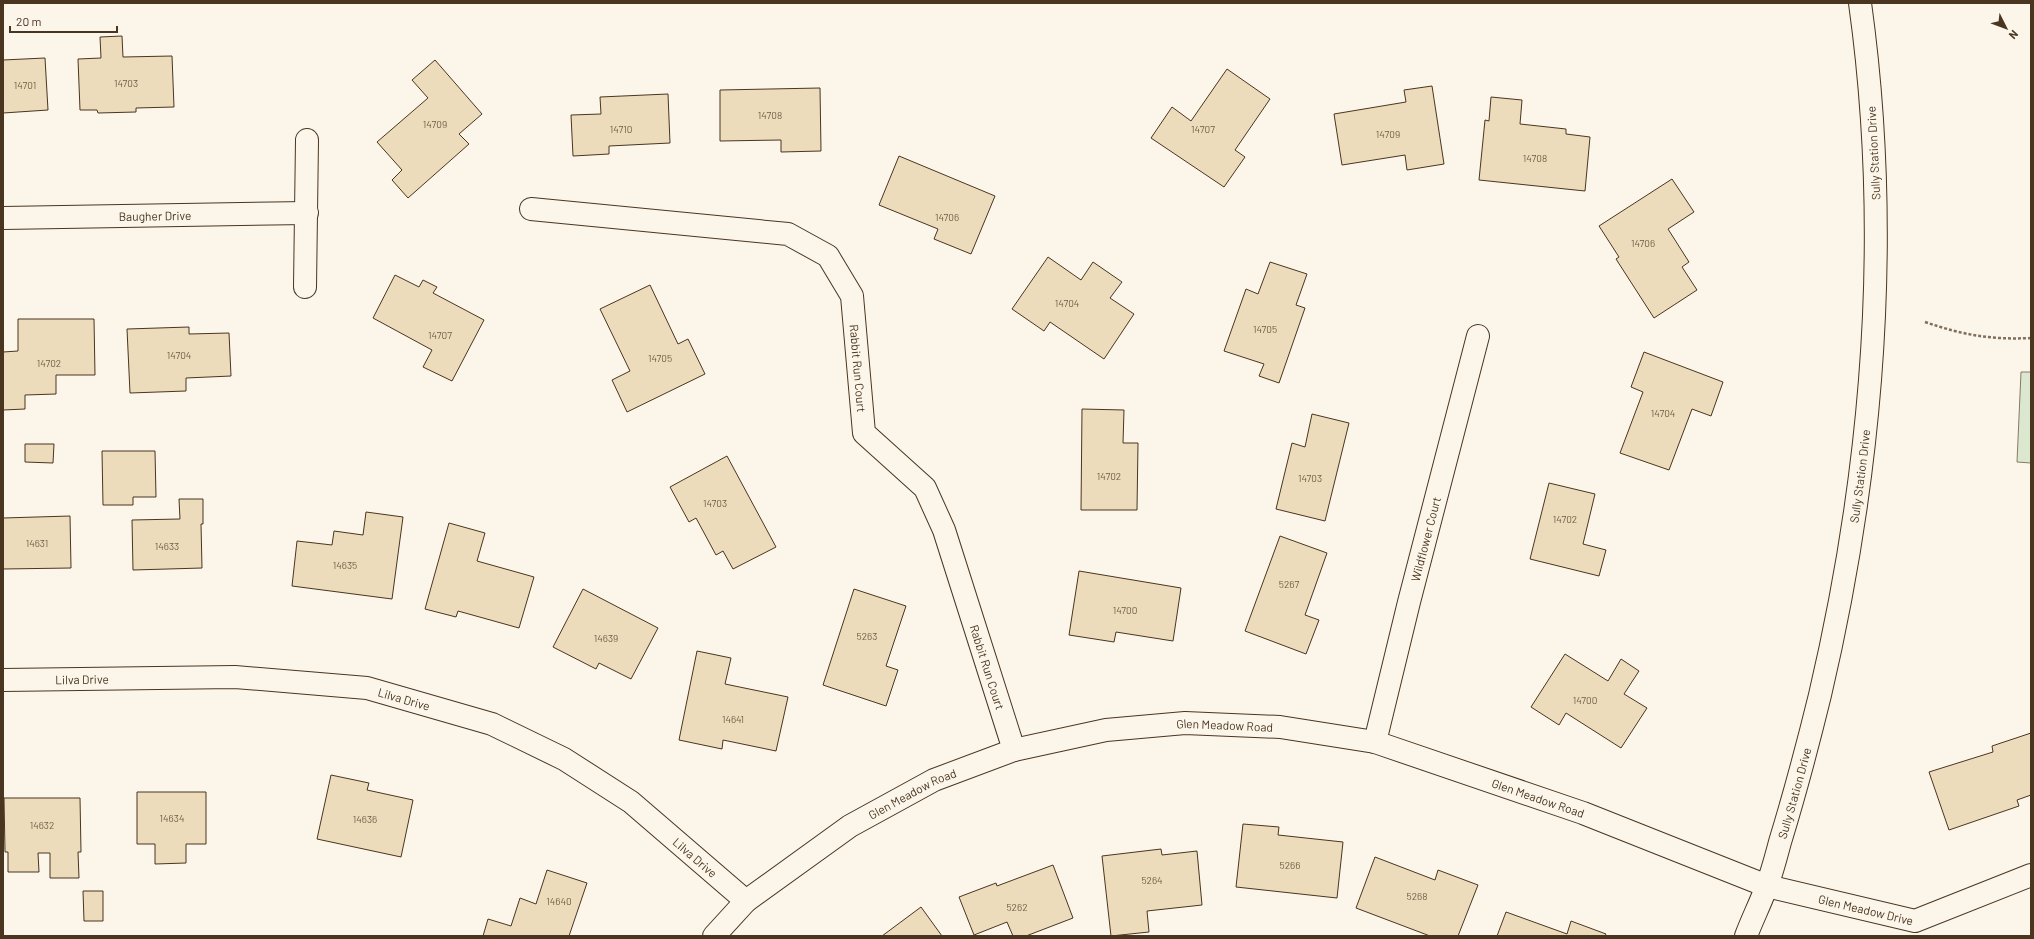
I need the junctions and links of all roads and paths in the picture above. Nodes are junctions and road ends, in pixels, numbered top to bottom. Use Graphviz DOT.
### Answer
graph roads {
  1 [pos="1860,3"];
  2 [pos="307,140"];
  3 [pos="531,209"];
  4 [pos="307,213"];
  5 [pos="3,218"];
  6 [pos="305,287"];
  7 [pos="1925,322"];
  8 [pos="1478,336"];
  9 [pos="2031,338"];
  10 [pos="3,680"];
  11 [pos="1375,742"];
  12 [pos="1014,750"];
  13 [pos="2031,875"];
  14 [pos="1767,886"];
  15 [pos="746,901"];
  16 [pos="1915,928"];
  17 [pos="714,936"];
  18 [pos="1746,936"];
  1 -- 14 [label="street, Sully Station Drive"];
  2 -- 4 [label="street"];
  3 -- 12 [label="street, Rabbit Run Court"];
  4 -- 5 [label="street, Baugher Drive"];
  4 -- 6 [label="street"];
  7 -- 9 [label="path"];
  8 -- 11 [label="street, Wildflower Court"];
  10 -- 15 [label="street, Lilva Drive"];
  11 -- 12 [label="street, Glen Meadow Road"];
  11 -- 14 [label="street, Glen Meadow Road"];
  12 -- 15 [label="street, Glen Meadow Road"];
  13 -- 16 [label="street, Glen Meadow Drive"];
  14 -- 16 [label="street, Glen Meadow Drive"];
  14 -- 18 [label="street, Sully Station Drive"];
  15 -- 17 [label="street, Glen Meadow Road"];
}
